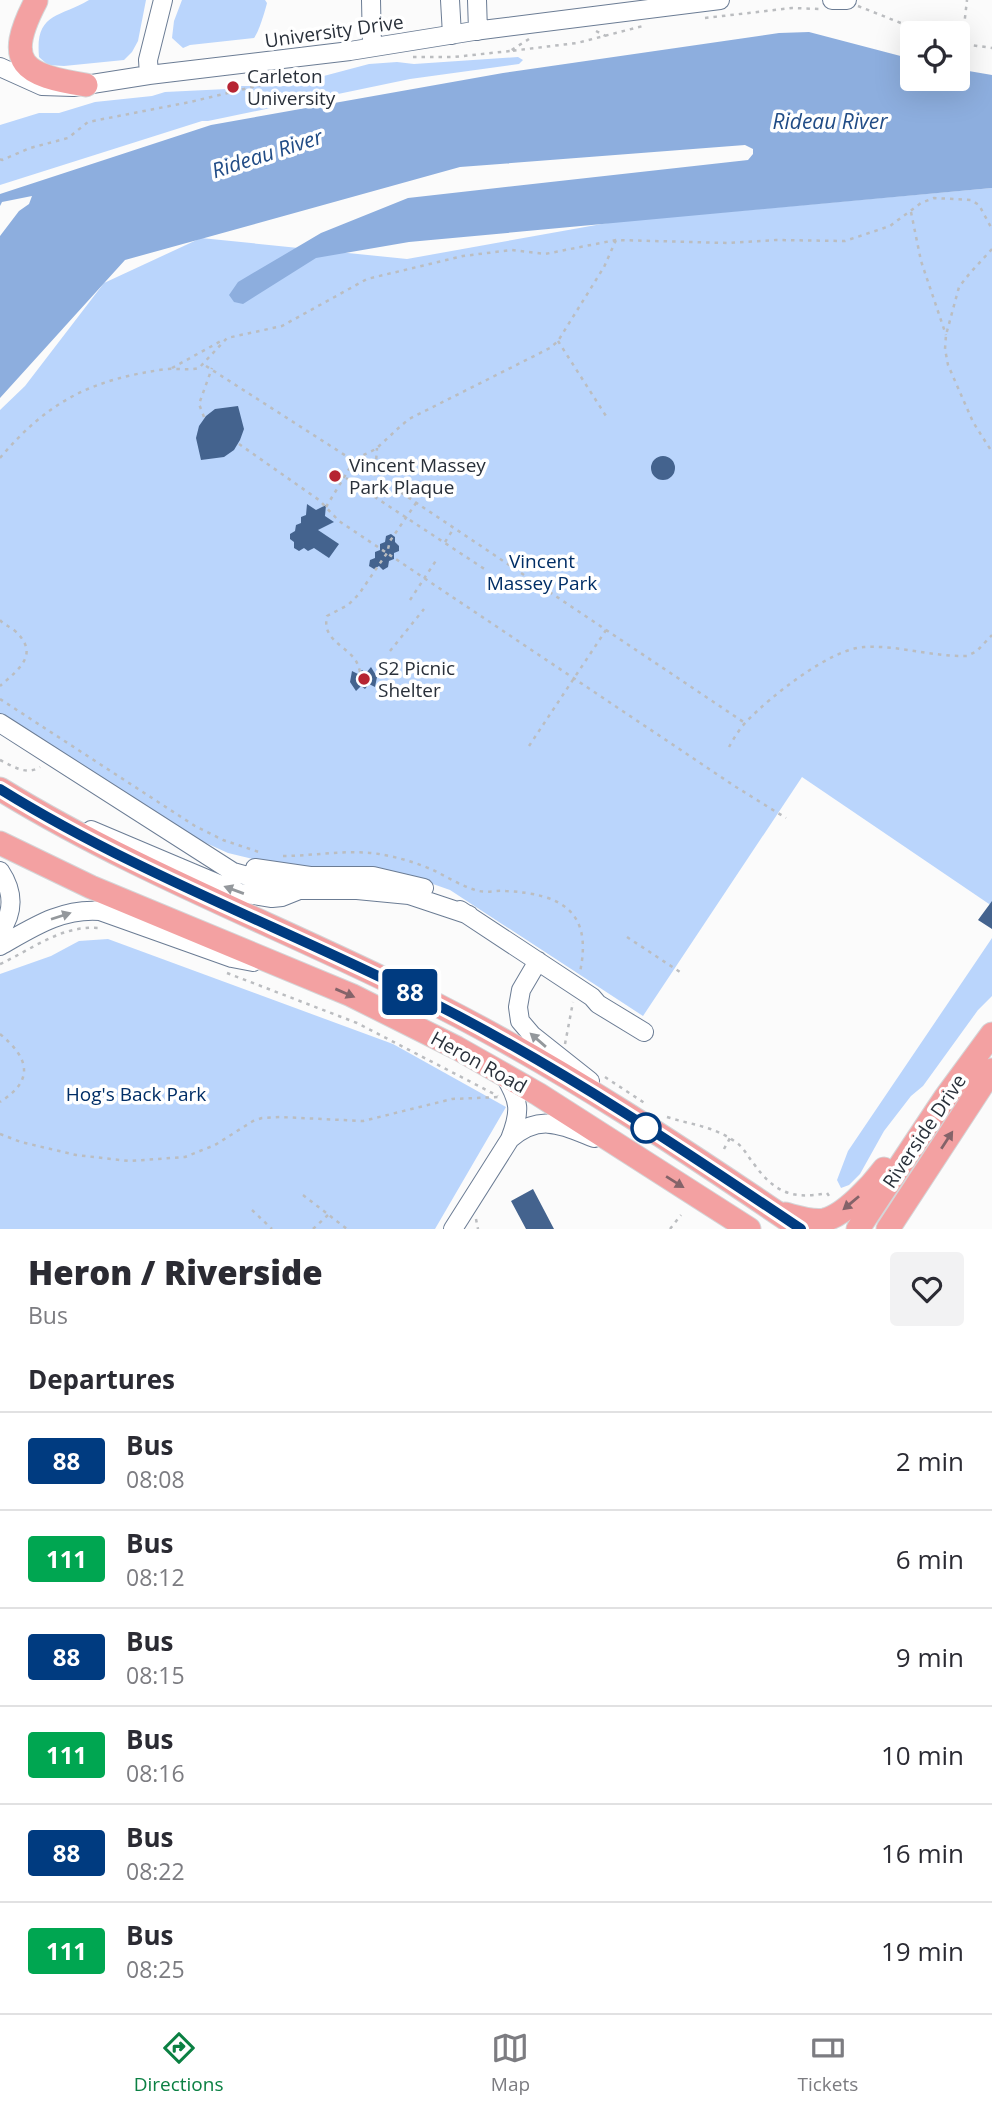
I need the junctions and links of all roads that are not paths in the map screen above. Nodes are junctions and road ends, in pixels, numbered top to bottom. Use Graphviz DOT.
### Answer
graph roads {
  1 [pos="36,0"];
  2 [pos="163,0"];
  3 [pos="371,0"];
  4 [pos="450,0"];
  5 [pos="477,0"];
  6 [pos="720,0"];
  7 [pos="831,5"];
  8 [pos="853,5"];
  9 [pos="478,31"];
  10 [pos="452,35"];
  11 [pos="372,47"];
  12 [pos="0,51"];
  13 [pos="0,67"];
  14 [pos="149,75"];
  15 [pos="86,85"];
  16 [pos="0,723"];
  17 [pos="6,792"];
  18 [pos="183,842"];
  19 [pos="0,843"];
  20 [pos="0,871"];
  21 [pos="340,875"];
  22 [pos="299,890"];
  23 [pos="469,915"];
  24 [pos="0,932"];
  25 [pos="0,946"];
  26 [pos="538,961"];
  27 [pos="282,968"];
  28 [pos="644,1032"];
  29 [pos="992,1034"];
  30 [pos="992,1070"];
  31 [pos="502,1073"];
  32 [pos="945,1098"];
  33 [pos="510,1139"];
  34 [pos="668,1142"];
  35 [pos="631,1153"];
  36 [pos="910,1197"];
  37 [pos="720,1210"];
  38 [pos="774,1210"];
  39 [pos="453,1229"];
  40 [pos="734,1229"];
  41 [pos="749,1229"];
  42 [pos="801,1229"];
  43 [pos="858,1229"];
  44 [pos="888,1229"];
  45 [pos="897,1229"];
  1 -- 12 [label="main road"];
  1 -- 15 [label="main road"];
  2 -- 14 [label="street"];
  3 -- 11 [label="street"];
  4 -- 10 [label="street"];
  5 -- 9 [label="street"];
  6 -- 9 [label="street, University Drive"];
  7 -- 8 [label="street"];
  9 -- 10 [label="street, University Drive"];
  10 -- 11 [label="street, University Drive"];
  11 -- 14 [label="street, University Drive"];
  13 -- 15 [label="street, University Drive"];
  14 -- 15 [label="street, University Drive"];
  16 -- 18 [label="street"];
  22 -- 17 [label="street, one-way"];
  17 -- 34 [label="main road, Heron Road"];
  18 -- 21 [label="street"];
  18 -- 22 [label="street"];
  19 -- 27 [label="main road, Heron Road"];
  20 -- 24 [label="street"];
  21 -- 22 [label="street"];
  21 -- 23 [label="street"];
  22 -- 23 [label="street"];
  23 -- 26 [label="street"];
  25 -- 27 [label="street, one-way"];
  26 -- 28 [label="street"];
  34 -- 26 [label="street, one-way"];
  27 -- 31 [label="main road, Heron Road, one-way"];
  29 -- 32 [label="main road, Riverside Drive"];
  36 -- 30 [label="main road, Riverside Drive, one-way"];
  31 -- 33 [label="street"];
  31 -- 35 [label="main road, Heron Road"];
  32 -- 38 [label="main road, one-way"];
  32 -- 43 [label="main road, Riverside Drive"];
  33 -- 35 [label="street"];
  33 -- 39 [label="street"];
  34 -- 38 [label="main road, Heron Road"];
  35 -- 37 [label="main road, Heron Road, one-way"];
  36 -- 44 [label="main road, Riverside Drive"];
  36 -- 45 [label="main road"];
  37 -- 40 [label="main road"];
  37 -- 41 [label="main road, Heron Road"];
  38 -- 42 [label="main road, Heron Road"];
}
